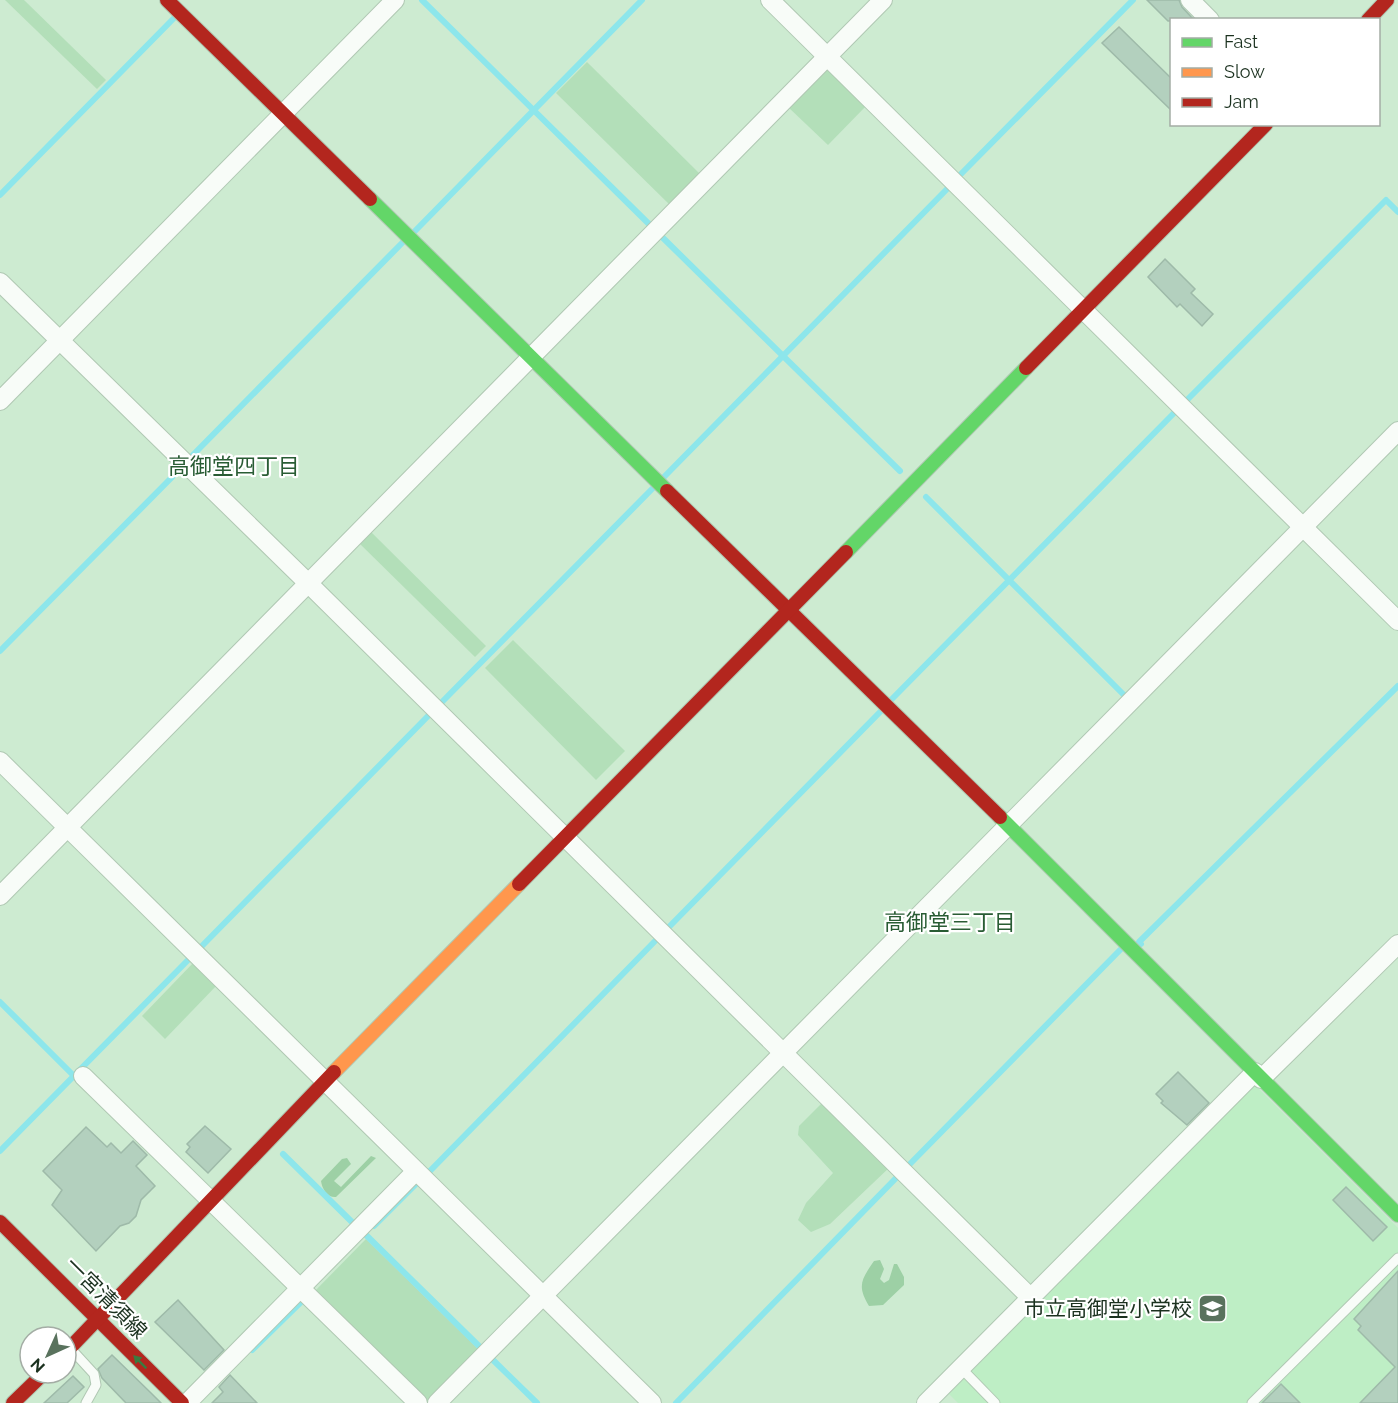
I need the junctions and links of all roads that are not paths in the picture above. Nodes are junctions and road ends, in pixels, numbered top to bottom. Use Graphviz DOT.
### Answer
graph roads {
  1 [pos="167,0"];
  2 [pos="395,0"];
  3 [pos="770,0"];
  4 [pos="883,0"];
  5 [pos="1190,0"];
  6 [pos="1387,0"];
  7 [pos="1207,18"];
  8 [pos="1370,18"];
  9 [pos="827,56"];
  10 [pos="283,114"];
  11 [pos="1264,126"];
  12 [pos="0,282"];
  13 [pos="1085,310"];
  14 [pos="60,340"];
  15 [pos="531,357"];
  16 [pos="0,401"];
  17 [pos="1398,431"];
  18 [pos="1303,526"];
  19 [pos="308,583"];
  20 [pos="789,611"];
  21 [pos="1398,621"];
  22 [pos="0,761"];
  23 [pos="1009,826"];
  24 [pos="68,828"];
  25 [pos="564,838"];
  26 [pos="0,896"];
  27 [pos="1398,944"];
  28 [pos="783,1054"];
  29 [pos="1258,1075"];
  30 [pos="83,1076"];
  31 [pos="325,1081"];
  32 [pos="416,1171"];
  33 [pos="212,1201"];
  34 [pos="1398,1215"];
  35 [pos="0,1222"];
  36 [pos="1398,1258"];
  37 [pos="302,1289"];
  38 [pos="543,1296"];
  39 [pos="1031,1298"];
  40 [pos="99,1320"];
  41 [pos="78,1340"];
  42 [pos="78,1359"];
  43 [pos="961,1368"];
  44 [pos="32,1385"];
  45 [pos="935,1400"];
  46 [pos="13,1403"];
  47 [pos="86,1403"];
  48 [pos="182,1403"];
  49 [pos="187,1403"];
  50 [pos="418,1403"];
  51 [pos="437,1403"];
  52 [pos="652,1403"];
  53 [pos="995,1403"];
  54 [pos="1252,1403"];
  1 -- 10 [label="street"];
  2 -- 10 [label="street"];
  3 -- 9 [label="street"];
  4 -- 9 [label="street"];
  5 -- 7 [label="street"];
  6 -- 8 [label="street"];
  9 -- 13 [label="street"];
  9 -- 15 [label="street"];
  10 -- 14 [label="street"];
  10 -- 15 [label="street"];
  11 -- 13 [label="street"];
  12 -- 14 [label="street"];
  13 -- 18 [label="street"];
  13 -- 20 [label="street"];
  14 -- 16 [label="street"];
  14 -- 19 [label="street"];
  15 -- 19 [label="street"];
  15 -- 20 [label="street"];
  17 -- 18 [label="street"];
  18 -- 21 [label="street"];
  18 -- 23 [label="street"];
  19 -- 24 [label="street"];
  19 -- 25 [label="street"];
  20 -- 23 [label="street"];
  20 -- 25 [label="street"];
  22 -- 24 [label="street"];
  23 -- 28 [label="street"];
  23 -- 29 [label="street"];
  24 -- 26 [label="street"];
  24 -- 31 [label="street"];
  25 -- 28 [label="street"];
  25 -- 31 [label="street"];
  27 -- 29 [label="street"];
  28 -- 38 [label="street"];
  28 -- 39 [label="street"];
  29 -- 34 [label="street"];
  29 -- 39 [label="street"];
  30 -- 33 [label="street"];
  31 -- 32 [label="street"];
  31 -- 33 [label="street"];
  32 -- 37 [label="street"];
  32 -- 38 [label="street"];
  33 -- 37 [label="street"];
  33 -- 40 [label="street"];
  35 -- 40 [label="street, 一宮清須線"];
  36 -- 54 [label="lane"];
  37 -- 49 [label="street"];
  37 -- 50 [label="street"];
  38 -- 51 [label="street"];
  38 -- 52 [label="street"];
  39 -- 43 [label="street"];
  40 -- 41 [label="street"];
  48 -- 40 [label="street, 一宮清須線, one-way"];
  42 -- 47 [label="lane"];
  43 -- 45 [label="street"];
  43 -- 53 [label="lane"];
  44 -- 46 [label="street"];
}
